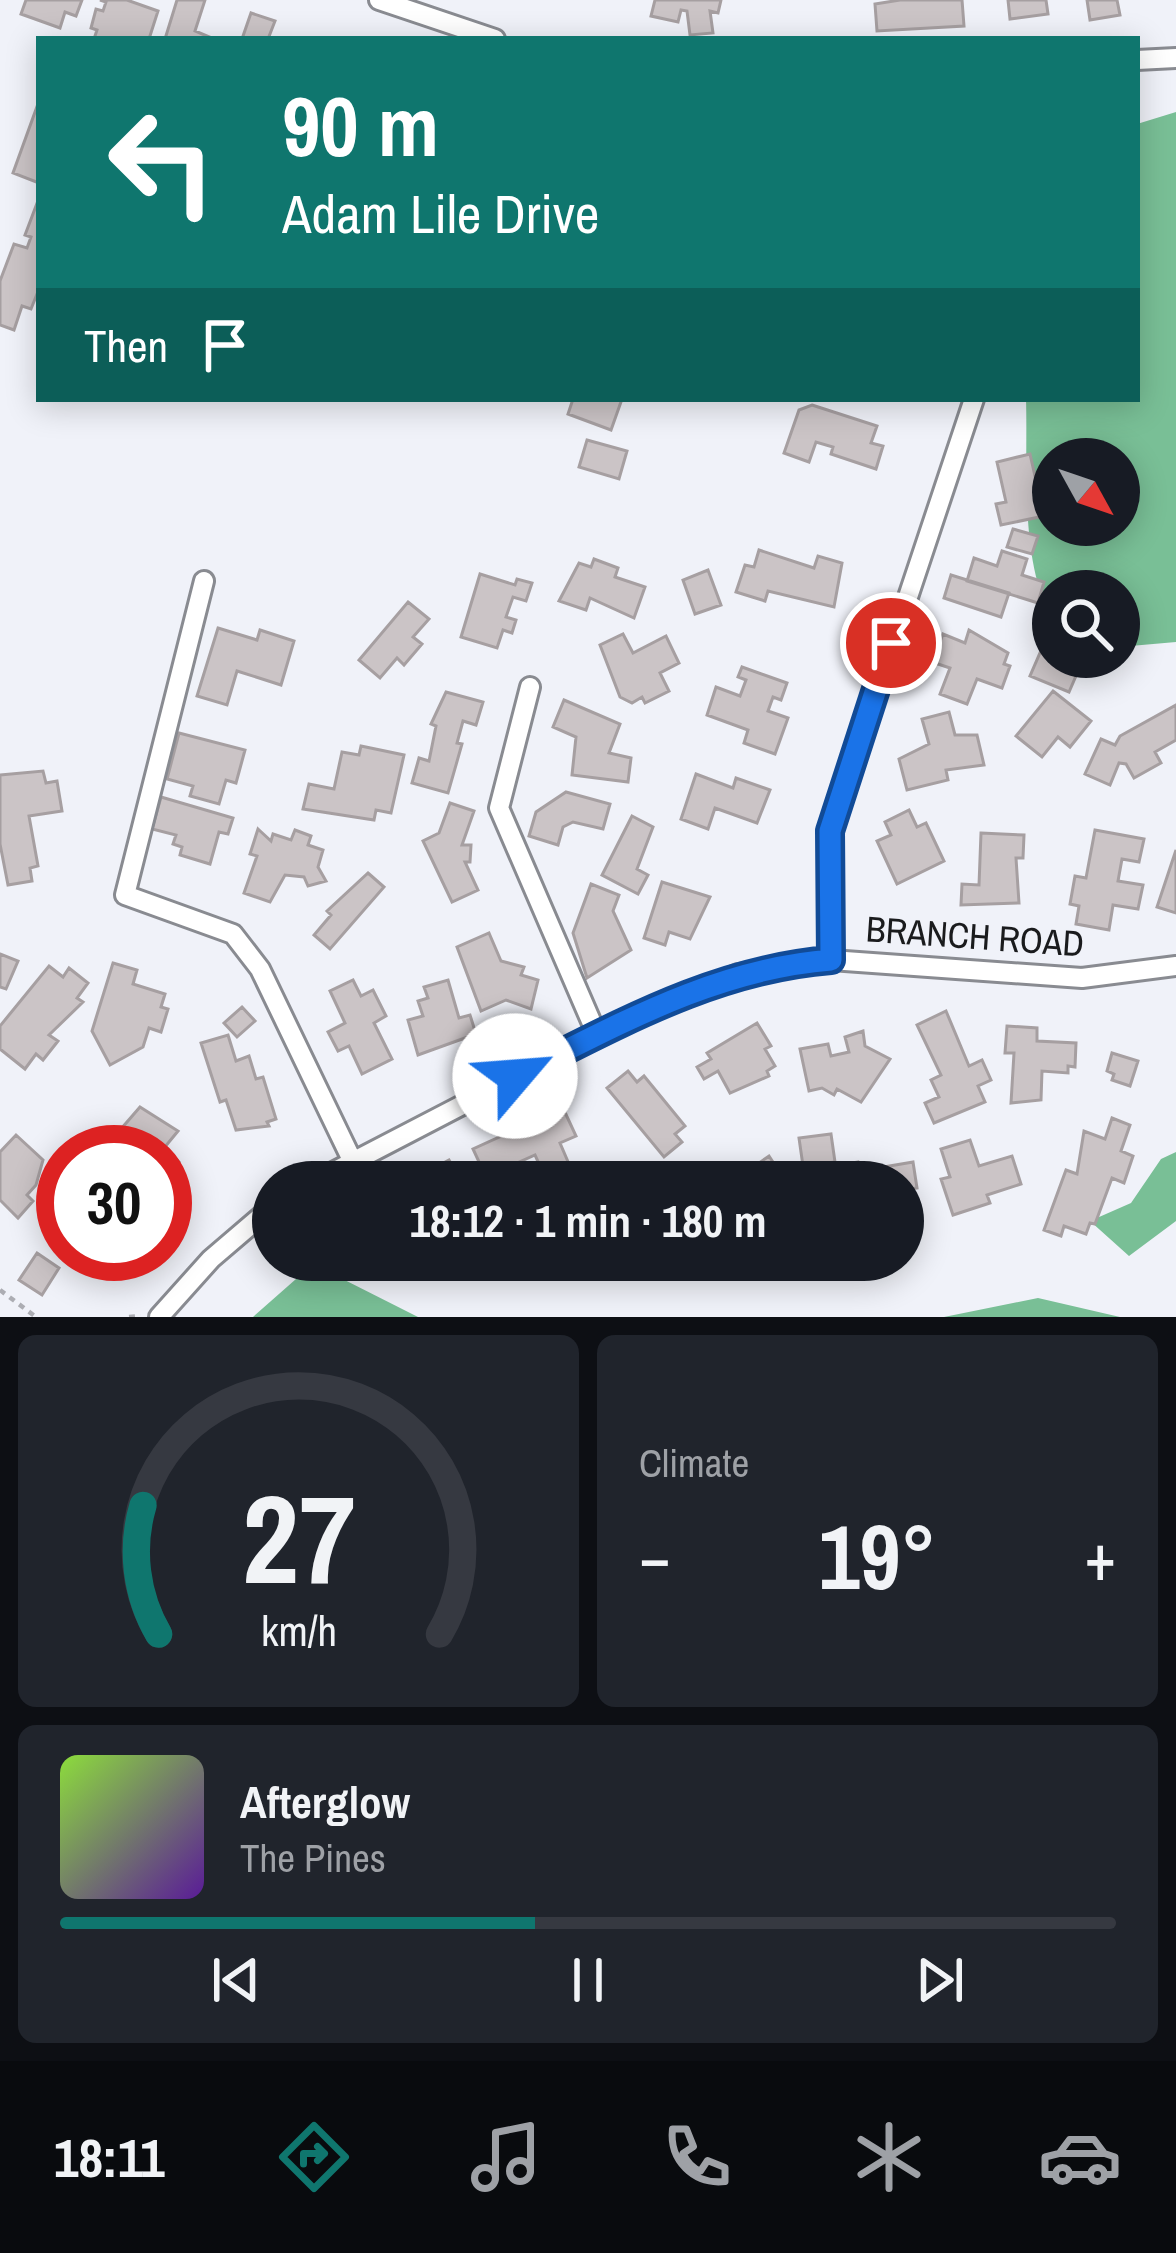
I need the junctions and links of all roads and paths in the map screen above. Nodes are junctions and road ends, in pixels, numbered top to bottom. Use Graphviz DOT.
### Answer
graph roads {
  1 [pos="380,0"];
  2 [pos="486,36"];
  3 [pos="1176,58"];
  4 [pos="1140,60"];
  5 [pos="973,402"];
  6 [pos="204,581"];
  7 [pos="530,687"];
  8 [pos="831,960"];
  9 [pos="1176,966"];
  10 [pos="597,1035"];
  11 [pos="352,1160"];
  12 [pos="252,1224"];
  13 [pos="0,1290"];
  14 [pos="36,1317"];
  15 [pos="159,1317"];
  1 -- 2 [label="street"];
  3 -- 4 [label="street"];
  5 -- 8 [label="street"];
  6 -- 11 [label="street"];
  7 -- 10 [label="street"];
  8 -- 9 [label="street, BRANCH ROAD"];
  8 -- 10 [label="street, BRANCH ROAD"];
  10 -- 11 [label="street, BRANCH ROAD"];
  12 -- 15 [label="street"];
  13 -- 14 [label="path"];
}
